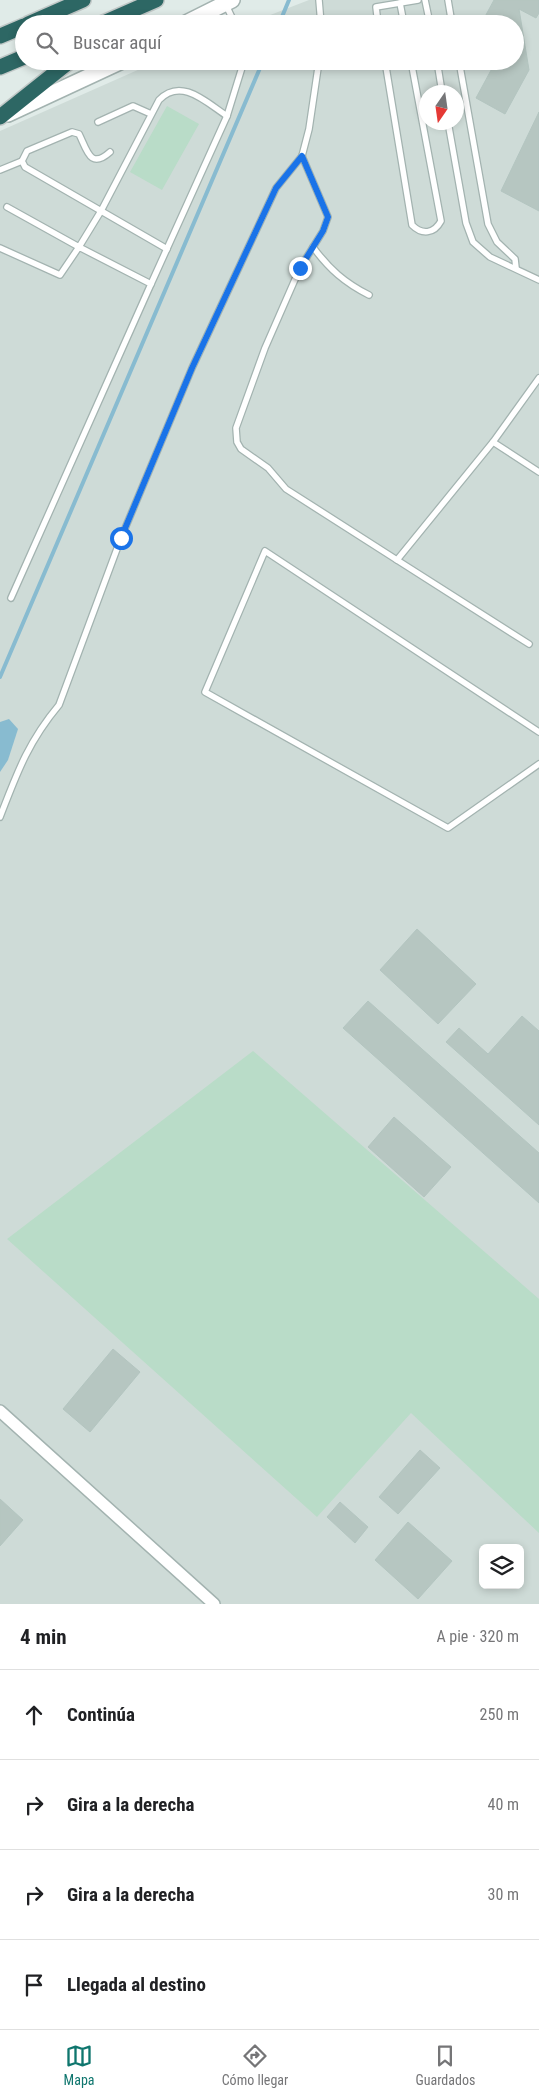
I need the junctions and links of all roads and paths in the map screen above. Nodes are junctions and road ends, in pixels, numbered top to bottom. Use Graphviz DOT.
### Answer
graph roads {
  1 [pos="83,0"];
  2 [pos="155,0"];
  3 [pos="319,0"];
  4 [pos="418,0"];
  5 [pos="425,0"];
  6 [pos="448,0"];
  7 [pos="229,2"];
  8 [pos="400,3"];
  9 [pos="49,15"];
  10 [pos="121,15"];
  11 [pos="132,15"];
  12 [pos="202,15"];
  13 [pos="233,15"];
  14 [pos="320,15"];
  15 [pos="377,15"];
  16 [pos="402,15"];
  17 [pos="428,15"];
  18 [pos="450,15"];
  19 [pos="15,30"];
  20 [pos="0,36"];
  21 [pos="15,61"];
  22 [pos="0,67"];
  23 [pos="59,70"];
  24 [pos="102,70"];
  25 [pos="241,70"];
  26 [pos="318,70"];
  27 [pos="386,70"];
  28 [pos="413,70"];
  29 [pos="438,70"];
  30 [pos="461,70"];
  31 [pos="441,85"];
  32 [pos="151,114"];
  33 [pos="227,116"];
  34 [pos="0,117"];
  35 [pos="98,122"];
  36 [pos="449,130"];
  37 [pos="110,152"];
  38 [pos="302,156"];
  39 [pos="22,161"];
  40 [pos="0,170"];
  41 [pos="7,207"];
  42 [pos="101,212"];
  43 [pos="79,247"];
  44 [pos="313,247"];
  45 [pos="0,248"];
  46 [pos="167,249"];
  47 [pos="516,268"];
  48 [pos="539,280"];
  49 [pos="151,284"];
  50 [pos="369,295"];
  51 [pos="539,378"];
  52 [pos="493,442"];
  53 [pos="539,472"];
  54 [pos="396,560"];
  55 [pos="11,598"];
  56 [pos="528,644"];
  57 [pos="539,732"];
  58 [pos="539,764"];
  59 [pos="0,817"];
  60 [pos="0,1411"];
  61 [pos="214,1604"];
  1 -- 9 [label="highway"];
  2 -- 10 [label="highway"];
  2 -- 11 [label="highway"];
  3 -- 14 [label="lane"];
  4 -- 8 [label="lane"];
  5 -- 17 [label="lane"];
  6 -- 18 [label="lane"];
  7 -- 12 [label="street"];
  7 -- 13 [label="lane"];
  8 -- 15 [label="lane"];
  8 -- 16 [label="lane"];
  19 -- 20 [label="highway"];
  21 -- 22 [label="highway"];
  23 -- 34 [label="highway"];
  24 -- 34 [label="street"];
  25 -- 33 [label="lane"];
  26 -- 38 [label="lane"];
  27 -- 28 [label="lane"];
  29 -- 31 [label="lane"];
  30 -- 47 [label="lane"];
  32 -- 33 [label="lane"];
  32 -- 35 [label="lane"];
  32 -- 42 [label="lane"];
  33 -- 46 [label="lane"];
  36 -- 47 [label="lane"];
  37 -- 39 [label="lane"];
  38 -- 44 [label="lane"];
  38 -- 59 [label="lane"];
  39 -- 40 [label="lane"];
  39 -- 42 [label="lane"];
  41 -- 43 [label="lane"];
  42 -- 43 [label="lane"];
  42 -- 46 [label="lane"];
  43 -- 45 [label="lane"];
  43 -- 49 [label="lane"];
  44 -- 50 [label="lane"];
  44 -- 54 [label="lane"];
  46 -- 49 [label="lane"];
  47 -- 48 [label="lane"];
  49 -- 55 [label="lane"];
  51 -- 52 [label="lane"];
  52 -- 53 [label="lane"];
  52 -- 54 [label="lane"];
  54 -- 56 [label="lane"];
  57 -- 58 [label="lane"];
  60 -- 61 [label="street"];
}
